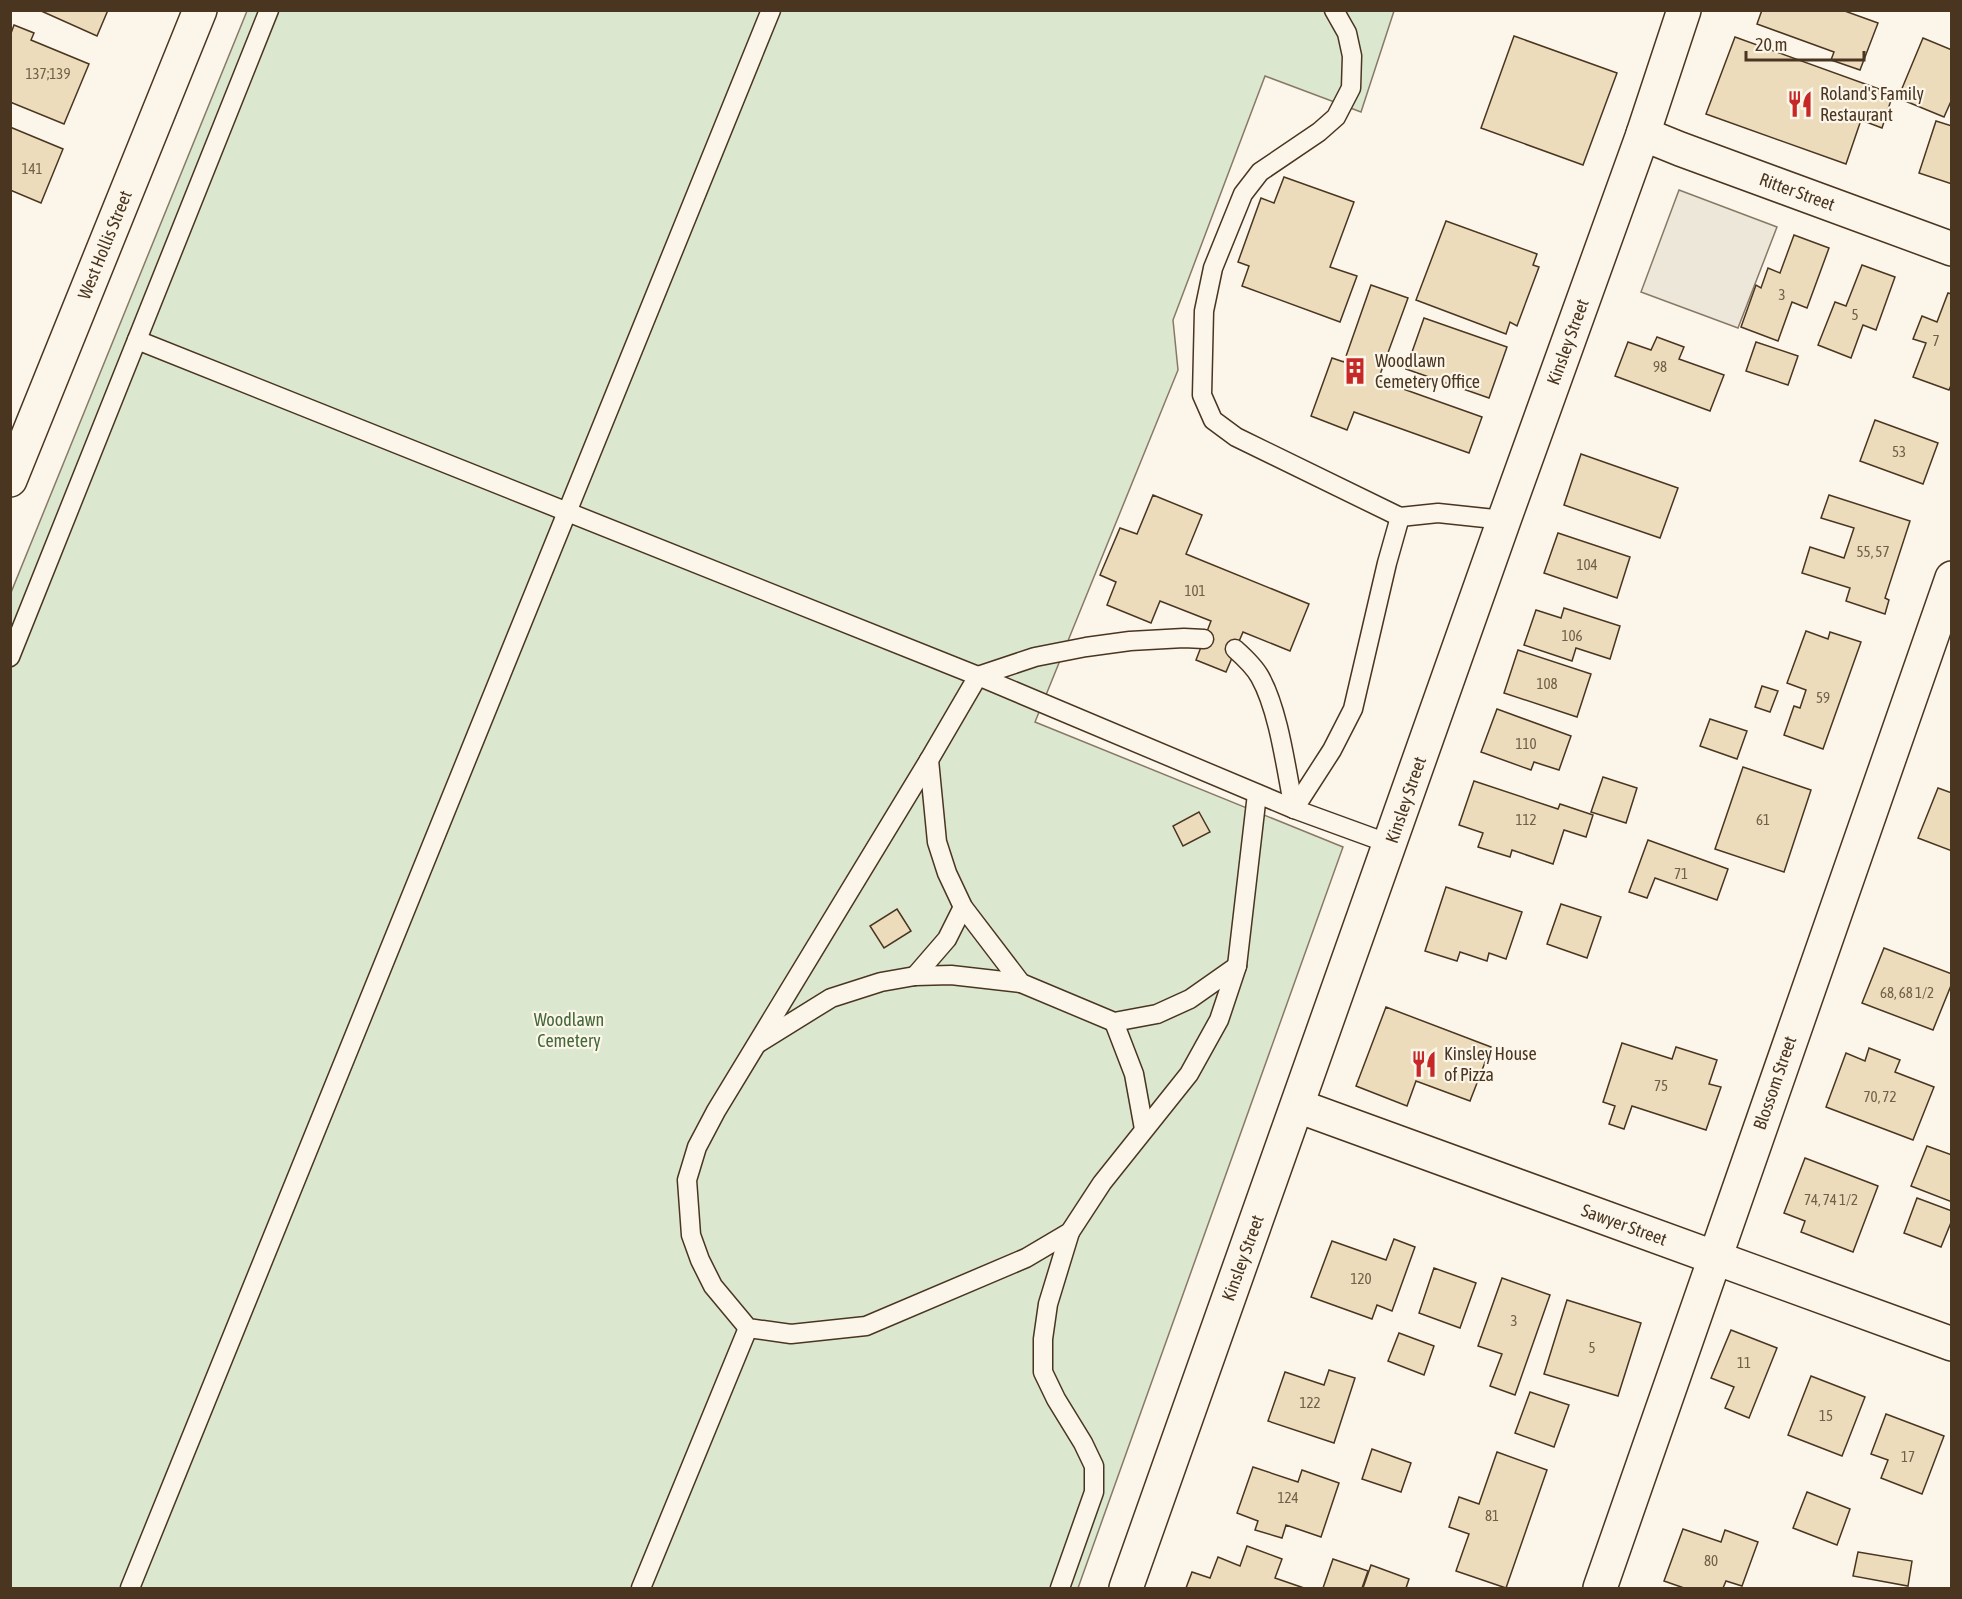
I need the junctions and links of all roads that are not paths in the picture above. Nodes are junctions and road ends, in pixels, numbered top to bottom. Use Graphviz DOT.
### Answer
graph roads {
  1 [pos="200,10"];
  2 [pos="270,10"];
  3 [pos="771,10"];
  4 [pos="1334,10"];
  5 [pos="1684,10"];
  6 [pos="1643,134"];
  7 [pos="1952,249"];
  8 [pos="137,340"];
  9 [pos="10,480"];
  10 [pos="568,513"];
  11 [pos="1400,517"];
  12 [pos="1504,520"];
  13 [pos="1952,578"];
  14 [pos="1204,639"];
  15 [pos="1235,649"];
  16 [pos="10,657"];
  17 [pos="978,676"];
  18 [pos="929,760"];
  19 [pos="1257,794"];
  20 [pos="1294,809"];
  21 [pos="1390,844"];
  22 [pos="963,908"];
  23 [pos="1237,966"];
  24 [pos="915,976"];
  25 [pos="1021,983"];
  26 [pos="1114,1022"];
  27 [pos="756,1044"];
  28 [pos="1298,1106"];
  29 [pos="1143,1129"];
  30 [pos="1070,1232"];
  31 [pos="1714,1258"];
  32 [pos="748,1328"];
  33 [pos="1952,1344"];
  34 [pos="130,1588"];
  35 [pos="641,1588"];
  36 [pos="1060,1588"];
  37 [pos="1126,1588"];
  38 [pos="1600,1588"];
  1 -- 9 [label="main road, West Hollis Street"];
  2 -- 8 [label="lane"];
  3 -- 10 [label="lane"];
  4 -- 11 [label="lane"];
  5 -- 6 [label="main road, Kinsley Street"];
  6 -- 7 [label="main road, Ritter Street"];
  6 -- 12 [label="main road, Kinsley Street"];
  8 -- 10 [label="lane"];
  8 -- 16 [label="lane"];
  10 -- 17 [label="lane"];
  10 -- 34 [label="lane"];
  11 -- 12 [label="lane"];
  11 -- 20 [label="lane"];
  12 -- 21 [label="main road, Kinsley Street"];
  13 -- 31 [label="main road, Blossom Street"];
  14 -- 17 [label="lane"];
  15 -- 20 [label="lane"];
  17 -- 18 [label="lane"];
  17 -- 19 [label="lane"];
  18 -- 22 [label="lane"];
  18 -- 27 [label="lane"];
  19 -- 20 [label="lane"];
  19 -- 23 [label="lane"];
  20 -- 21 [label="lane"];
  21 -- 28 [label="main road, Kinsley Street"];
  22 -- 24 [label="lane"];
  22 -- 25 [label="lane"];
  23 -- 26 [label="lane"];
  23 -- 29 [label="lane"];
  24 -- 25 [label="lane"];
  24 -- 27 [label="lane"];
  25 -- 26 [label="lane"];
  26 -- 29 [label="lane"];
  27 -- 32 [label="lane"];
  28 -- 31 [label="main road, Sawyer Street"];
  28 -- 37 [label="main road, Kinsley Street"];
  29 -- 30 [label="lane"];
  30 -- 32 [label="lane"];
  30 -- 36 [label="lane"];
  31 -- 33 [label="main road, Sawyer Street"];
  31 -- 38 [label="main road, Blossom Street"];
  32 -- 35 [label="lane"];
}
